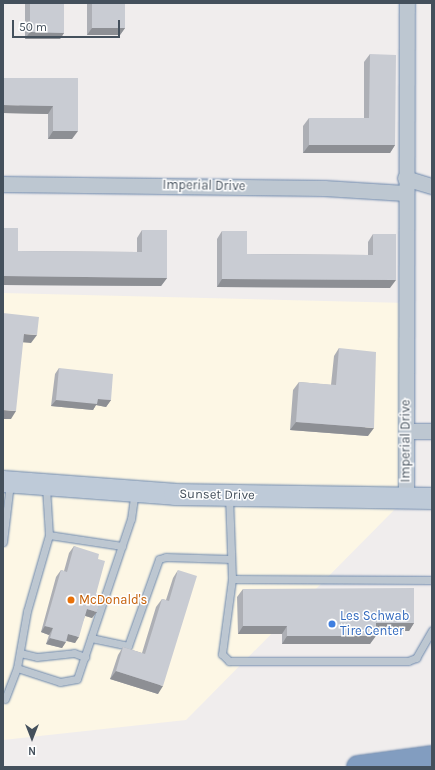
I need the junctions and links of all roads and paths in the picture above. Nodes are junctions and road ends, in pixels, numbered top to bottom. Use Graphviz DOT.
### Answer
graph roads {
  1 [pos="407,3"];
  2 [pos="404,178"];
  3 [pos="3,184"];
  4 [pos="432,186"];
  5 [pos="404,193"];
  6 [pos="406,431"];
  7 [pos="432,431"];
  8 [pos="7,482"];
  9 [pos="46,485"];
  10 [pos="135,491"];
  11 [pos="229,495"];
  12 [pos="406,498"];
  13 [pos="432,498"];
  14 [pos="49,535"];
  15 [pos="3,542"];
  16 [pos="122,546"];
  17 [pos="231,559"];
  18 [pos="232,579"];
  19 [pos="432,580"];
  20 [pos="432,630"];
  21 [pos="91,638"];
  22 [pos="20,653"];
  23 [pos="85,656"];
  24 [pos="17,668"];
  25 [pos="6,699"];
  26 [pos="432,757"];
  27 [pos="358,767"];
  1 -- 2 [label="street, Imperial Drive"];
  2 -- 4 [label="street"];
  2 -- 5 [label="street, Imperial Drive"];
  3 -- 5 [label="street, Imperial Drive"];
  5 -- 6 [label="street, Imperial Drive"];
  6 -- 7 [label="street"];
  6 -- 12 [label="street, Imperial Drive"];
  8 -- 9 [label="street, Sunset Drive"];
  8 -- 15 [label="lane"];
  9 -- 10 [label="street, Sunset Drive"];
  9 -- 14 [label="lane"];
  10 -- 11 [label="street, Sunset Drive"];
  10 -- 16 [label="lane"];
  11 -- 12 [label="street, Sunset Drive"];
  11 -- 17 [label="lane"];
  12 -- 13 [label="street, Sunset Drive"];
  14 -- 16 [label="lane"];
  14 -- 22 [label="lane"];
  16 -- 21 [label="lane"];
  17 -- 18 [label="lane"];
  17 -- 21 [label="lane"];
  18 -- 19 [label="lane"];
  18 -- 20 [label="lane"];
  21 -- 23 [label="lane"];
  22 -- 23 [label="lane"];
  22 -- 24 [label="lane"];
  23 -- 24 [label="lane"];
  24 -- 25 [label="lane"];
  26 -- 27 [label="highway"];
}
